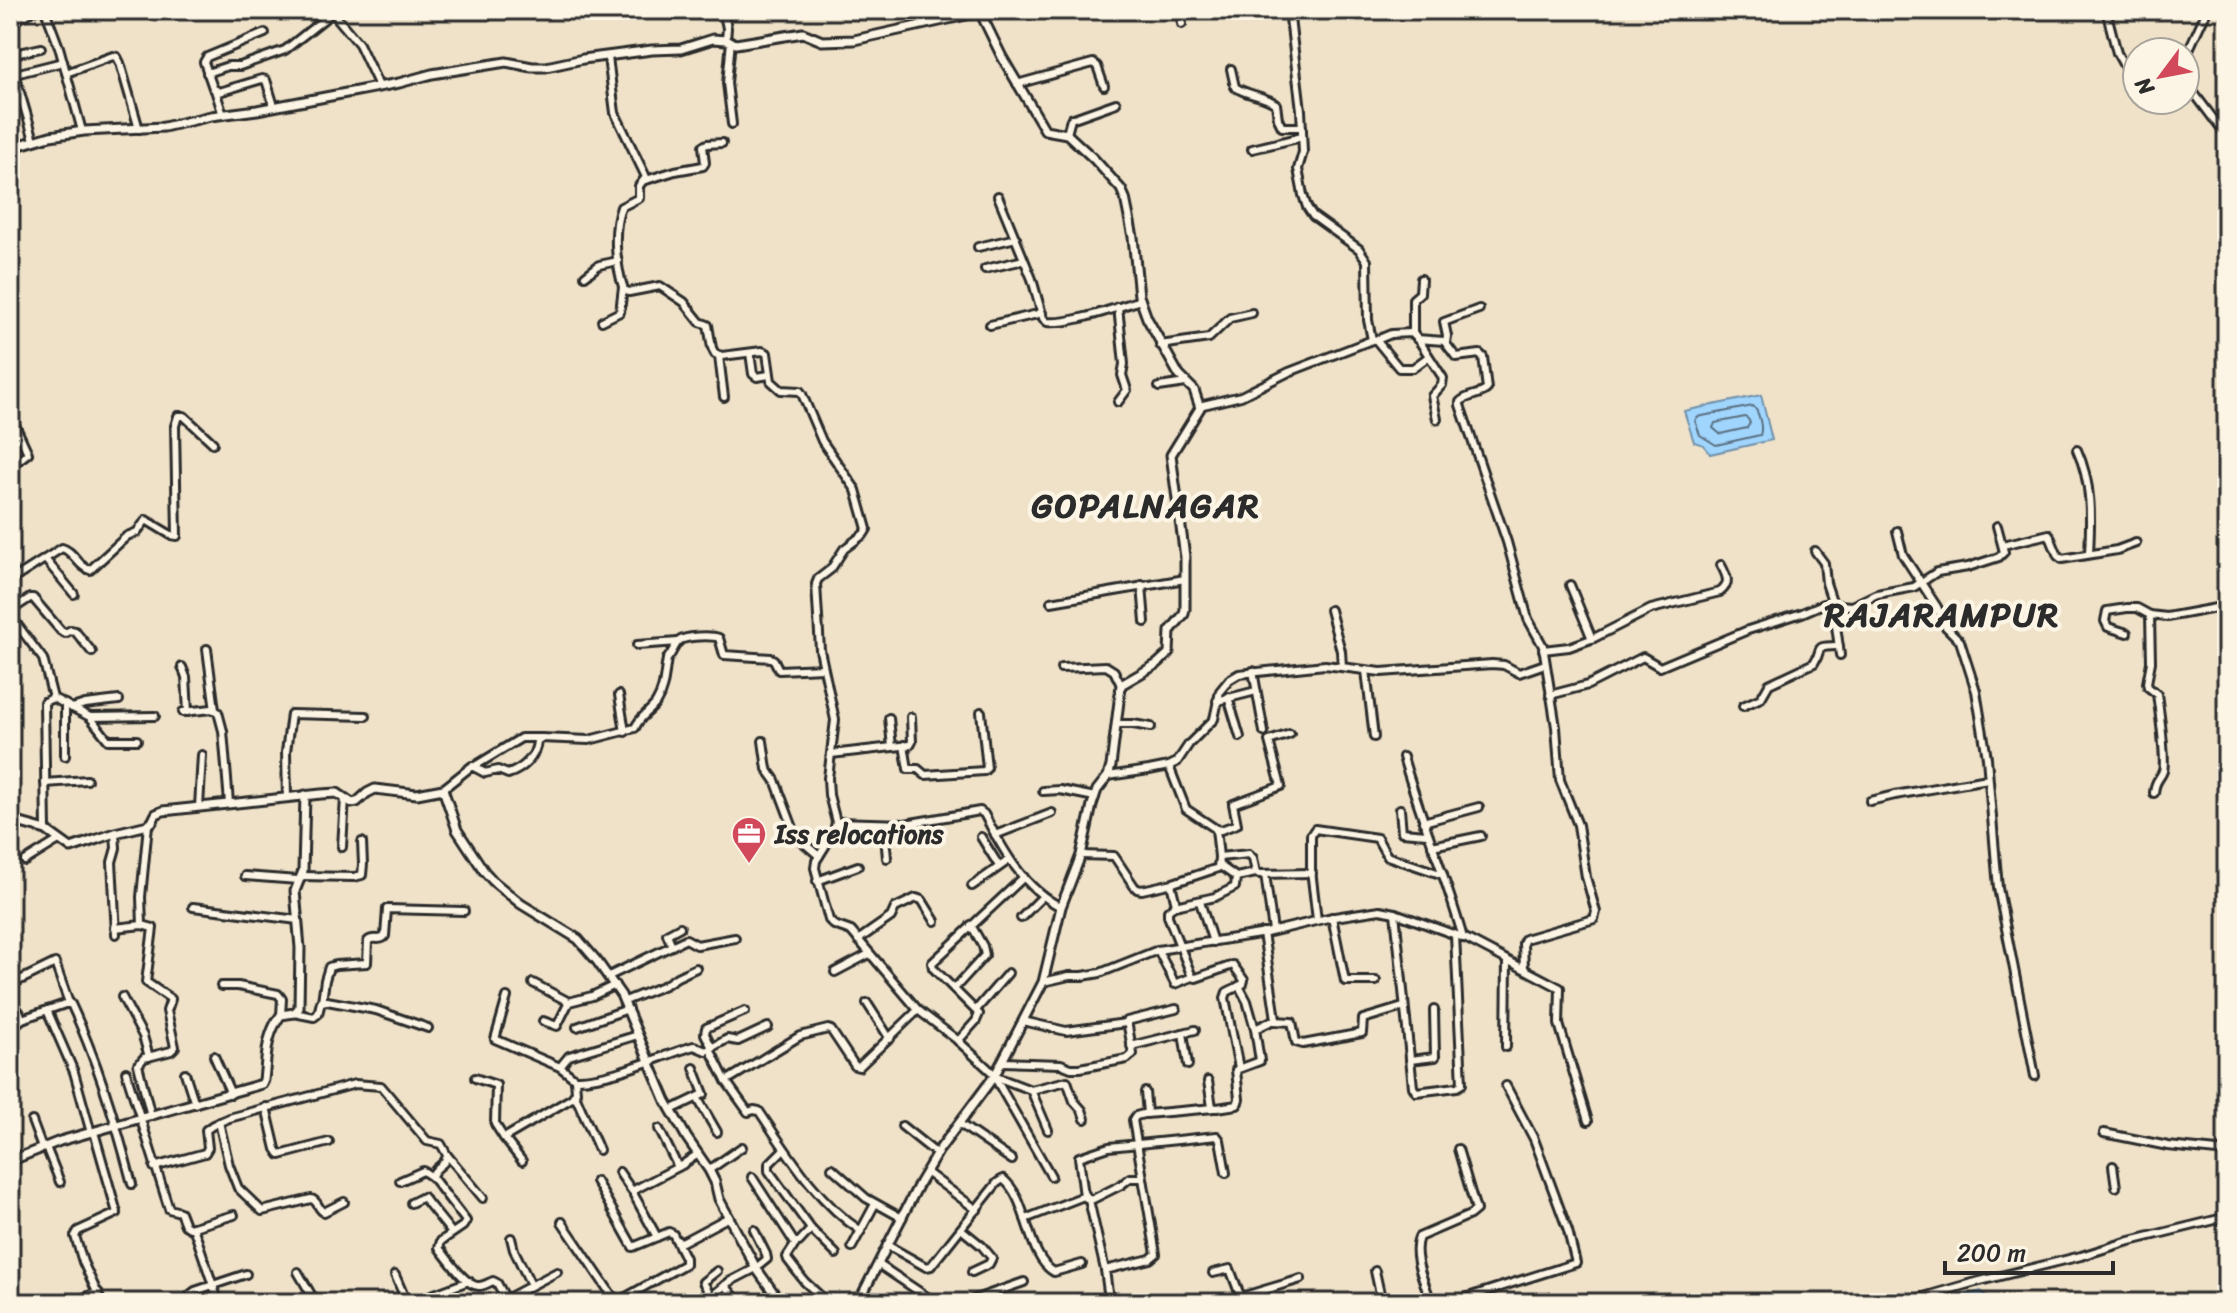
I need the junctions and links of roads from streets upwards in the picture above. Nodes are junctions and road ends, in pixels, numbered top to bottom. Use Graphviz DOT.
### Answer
graph roads {
  1 [pos="35,10"];
  2 [pos="45,10"];
  3 [pos="723,10"];
  4 [pos="991,10"];
  5 [pos="1180,10"];
  6 [pos="1289,10"];
  7 [pos="2106,10"];
  8 [pos="2207,10"];
  9 [pos="331,11"];
  10 [pos="980,12"];
  11 [pos="954,14"];
  12 [pos="10,23"];
  13 [pos="1182,24"];
  14 [pos="265,33"];
  15 [pos="2195,36"];
  16 [pos="728,40"];
  17 [pos="41,48"];
  18 [pos="10,56"];
  19 [pos="608,57"];
  20 [pos="2121,60"];
  21 [pos="63,62"];
  22 [pos="1231,69"];
  23 [pos="66,73"];
  24 [pos="207,73"];
  25 [pos="15,74"];
  26 [pos="1017,84"];
  27 [pos="379,86"];
  28 [pos="1104,86"];
  29 [pos="215,90"];
  30 [pos="2201,102"];
  31 [pos="1116,103"];
  32 [pos="274,106"];
  33 [pos="223,115"];
  34 [pos="732,124"];
  35 [pos="1302,127"];
  36 [pos="139,129"];
  37 [pos="82,131"];
  38 [pos="1067,134"];
  39 [pos="1302,137"];
  40 [pos="2227,137"];
  41 [pos="34,140"];
  42 [pos="722,143"];
  43 [pos="10,148"];
  44 [pos="1252,149"];
  45 [pos="646,180"];
  46 [pos="998,196"];
  47 [pos="1016,238"];
  48 [pos="978,247"];
  49 [pos="1024,260"];
  50 [pos="618,261"];
  51 [pos="985,269"];
  52 [pos="585,276"];
  53 [pos="1421,279"];
  54 [pos="623,287"];
  55 [pos="1141,300"];
  56 [pos="1118,307"];
  57 [pos="1479,309"];
  58 [pos="1042,313"];
  59 [pos="1252,313"];
  60 [pos="602,321"];
  61 [pos="990,325"];
  62 [pos="1415,336"];
  63 [pos="1374,340"];
  64 [pos="1446,343"];
  65 [pos="1160,345"];
  66 [pos="750,353"];
  67 [pos="719,356"];
  68 [pos="1428,357"];
  69 [pos="769,375"];
  70 [pos="1186,383"];
  71 [pos="1159,387"];
  72 [pos="724,397"];
  73 [pos="1118,402"];
  74 [pos="1199,406"];
  75 [pos="10,414"];
  76 [pos="1437,419"];
  77 [pos="213,443"];
  78 [pos="2077,450"];
  79 [pos="10,467"];
  80 [pos="1997,526"];
  81 [pos="1897,531"];
  82 [pos="2136,543"];
  83 [pos="2003,545"];
  84 [pos="1815,551"];
  85 [pos="2089,553"];
  86 [pos="45,559"];
  87 [pos="1721,565"];
  88 [pos="1185,579"];
  89 [pos="10,581"];
  90 [pos="1920,583"];
  91 [pos="1142,585"];
  92 [pos="1570,585"];
  93 [pos="74,594"];
  94 [pos="1051,602"];
  95 [pos="1833,604"];
  96 [pos="2227,606"];
  97 [pos="1330,610"];
  98 [pos="10,613"];
  99 [pos="2150,615"];
  100 [pos="1145,622"];
  101 [pos="2127,633"];
  102 [pos="1592,639"];
  103 [pos="678,642"];
  104 [pos="637,645"];
  105 [pos="1839,646"];
  106 [pos="207,649"];
  107 [pos="1543,650"];
  108 [pos="92,652"];
  109 [pos="1840,655"];
  110 [pos="1342,663"];
  111 [pos="1541,665"];
  112 [pos="182,667"];
  113 [pos="823,668"];
  114 [pos="1061,668"];
  115 [pos="1253,671"];
  116 [pos="1366,671"];
  117 [pos="1121,685"];
  118 [pos="1256,691"];
  119 [pos="619,695"];
  120 [pos="1550,695"];
  121 [pos="1228,697"];
  122 [pos="53,698"];
  123 [pos="119,700"];
  124 [pos="1217,701"];
  125 [pos="68,706"];
  126 [pos="1743,706"];
  127 [pos="215,710"];
  128 [pos="981,712"];
  129 [pos="155,716"];
  130 [pos="366,716"];
  131 [pos="90,717"];
  132 [pos="911,717"];
  133 [pos="889,718"];
  134 [pos="1116,724"];
  135 [pos="1151,727"];
  136 [pos="625,732"];
  137 [pos="1264,732"];
  138 [pos="1290,734"];
  139 [pos="1240,737"];
  140 [pos="1374,737"];
  141 [pos="541,738"];
  142 [pos="137,740"];
  143 [pos="763,741"];
  144 [pos="904,745"];
  145 [pos="892,747"];
  146 [pos="831,754"];
  147 [pos="202,755"];
  148 [pos="65,756"];
  149 [pos="1403,757"];
  150 [pos="475,766"];
  151 [pos="1169,766"];
  152 [pos="1108,776"];
  153 [pos="1988,779"];
  154 [pos="87,780"];
  155 [pos="45,783"];
  156 [pos="443,789"];
  157 [pos="1043,791"];
  158 [pos="2154,793"];
  159 [pos="305,795"];
  160 [pos="1095,797"];
  161 [pos="287,798"];
  162 [pos="345,798"];
  163 [pos="1870,801"];
  164 [pos="229,803"];
  165 [pos="199,807"];
  166 [pos="1479,807"];
  167 [pos="1400,809"];
  168 [pos="1052,813"];
  169 [pos="10,820"];
  170 [pos="836,822"];
  171 [pos="1423,822"];
  172 [pos="148,825"];
  173 [pos="884,825"];
  174 [pos="1216,829"];
  175 [pos="46,830"];
  176 [pos="115,833"];
  177 [pos="1427,834"];
  178 [pos="995,835"];
  179 [pos="1481,836"];
  180 [pos="981,837"];
  181 [pos="59,840"];
  182 [pos="362,842"];
  183 [pos="1432,846"];
  184 [pos="342,847"];
  185 [pos="1081,855"];
  186 [pos="819,856"];
  187 [pos="1219,857"];
  188 [pos="887,858"];
  189 [pos="1009,860"];
  190 [pos="25,861"];
  191 [pos="1219,865"];
  192 [pos="858,866"];
  193 [pos="999,866"];
  194 [pos="1256,873"];
  195 [pos="1312,873"];
  196 [pos="1265,874"];
  197 [pos="1443,875"];
  198 [pos="245,876"];
  199 [pos="1024,877"];
  200 [pos="1236,877"];
  201 [pos="300,878"];
  202 [pos="817,881"];
  203 [pos="1171,884"];
  204 [pos="972,886"];
  205 [pos="1043,896"];
  206 [pos="1200,902"];
  207 [pos="1175,906"];
  208 [pos="193,907"];
  209 [pos="1061,907"];
  210 [pos="464,911"];
  211 [pos="1395,913"];
  212 [pos="1332,917"];
  213 [pos="1021,918"];
  214 [pos="298,920"];
  215 [pos="1317,920"];
  216 [pos="935,921"];
  217 [pos="142,925"];
  218 [pos="971,925"];
  219 [pos="680,927"];
  220 [pos="1273,931"];
  221 [pos="1263,933"];
  222 [pos="1455,935"];
  223 [pos="735,938"];
  224 [pos="1463,938"];
  225 [pos="858,940"];
  226 [pos="1213,942"];
  227 [pos="672,946"];
  228 [pos="1179,947"];
  229 [pos="1158,950"];
  230 [pos="869,954"];
  231 [pos="1507,961"];
  232 [pos="696,968"];
  233 [pos="1524,968"];
  234 [pos="835,972"];
  235 [pos="1008,973"];
  236 [pos="609,976"];
  237 [pos="1192,977"];
  238 [pos="1376,981"];
  239 [pos="1043,982"];
  240 [pos="533,983"];
  241 [pos="10,985"];
  242 [pos="615,985"];
  243 [pos="221,986"];
  244 [pos="1239,986"];
  245 [pos="954,989"];
  246 [pos="122,997"];
  247 [pos="507,997"];
  248 [pos="10,999"];
  249 [pos="322,1001"];
  250 [pos="569,1002"];
  251 [pos="69,1003"];
  252 [pos="867,1003"];
  253 [pos="626,1005"];
  254 [pos="1403,1007"];
  255 [pos="1176,1009"];
  256 [pos="47,1010"];
  257 [pos="918,1010"];
  258 [pos="976,1010"];
  259 [pos="1434,1010"];
  260 [pos="745,1011"];
  261 [pos="294,1013"];
  262 [pos="281,1015"];
  263 [pos="22,1019"];
  264 [pos="543,1021"];
  265 [pos="1023,1021"];
  266 [pos="1274,1021"];
  267 [pos="1126,1023"];
  268 [pos="577,1027"];
  269 [pos="768,1027"];
  270 [pos="428,1028"];
  271 [pos="1255,1029"];
  272 [pos="10,1030"];
  273 [pos="1195,1030"];
  274 [pos="1183,1033"];
  275 [pos="638,1035"];
  276 [pos="890,1039"];
  277 [pos="958,1041"];
  278 [pos="1131,1046"];
  279 [pos="1506,1047"];
  280 [pos="711,1048"];
  281 [pos="214,1056"];
  282 [pos="149,1057"];
  283 [pos="1410,1060"];
  284 [pos="648,1061"];
  285 [pos="1002,1062"];
  286 [pos="1188,1065"];
  287 [pos="560,1067"];
  288 [pos="694,1068"];
  289 [pos="1239,1068"];
  290 [pos="126,1072"];
  291 [pos="185,1073"];
  292 [pos="995,1075"];
  293 [pos="2035,1076"];
  294 [pos="475,1078"];
  295 [pos="575,1079"];
  296 [pos="726,1081"];
  297 [pos="1208,1081"];
  298 [pos="1506,1086"];
  299 [pos="1031,1090"];
  300 [pos="1145,1092"];
  301 [pos="231,1094"];
  302 [pos="575,1095"];
  303 [pos="698,1099"];
  304 [pos="195,1104"];
  305 [pos="266,1107"];
  306 [pos="1214,1108"];
  307 [pos="671,1110"];
  308 [pos="1145,1114"];
  309 [pos="151,1116"];
  310 [pos="140,1118"];
  311 [pos="1085,1119"];
  312 [pos="32,1121"];
  313 [pos="1588,1121"];
  314 [pos="216,1123"];
  315 [pos="960,1124"];
  316 [pos="117,1125"];
  317 [pos="902,1126"];
  318 [pos="659,1129"];
  319 [pos="1048,1130"];
  320 [pos="92,1132"];
  321 [pos="717,1132"];
  322 [pos="2104,1133"];
  323 [pos="504,1138"];
  324 [pos="329,1142"];
  325 [pos="1137,1143"];
  326 [pos="44,1147"];
  327 [pos="742,1147"];
  328 [pos="784,1149"];
  329 [pos="1458,1149"];
  330 [pos="599,1150"];
  331 [pos="2227,1152"];
  332 [pos="698,1154"];
  333 [pos="937,1154"];
  334 [pos="447,1155"];
  335 [pos="1012,1160"];
  336 [pos="10,1161"];
  337 [pos="522,1161"];
  338 [pos="2113,1166"];
  339 [pos="154,1167"];
  340 [pos="678,1167"];
  341 [pos="832,1168"];
  342 [pos="709,1170"];
  343 [pos="619,1172"];
  344 [pos="926,1172"];
  345 [pos="1226,1173"];
  346 [pos="1051,1176"];
  347 [pos="432,1177"];
  348 [pos="752,1177"];
  349 [pos="1142,1178"];
  350 [pos="400,1181"];
  351 [pos="596,1181"];
  352 [pos="60,1182"];
  353 [pos="132,1184"];
  354 [pos="2116,1187"];
  355 [pos="634,1191"];
  356 [pos="1086,1197"];
  357 [pos="483,1198"];
  358 [pos="344,1202"];
  359 [pos="411,1203"];
  360 [pos="875,1204"];
  361 [pos="977,1210"];
  362 [pos="234,1215"];
  363 [pos="729,1217"];
  364 [pos="2227,1217"];
  365 [pos="902,1218"];
  366 [pos="1025,1219"];
  367 [pos="562,1222"];
  368 [pos="193,1227"];
  369 [pos="811,1229"];
  370 [pos="961,1229"];
  371 [pos="754,1230"];
  372 [pos="861,1231"];
  373 [pos="452,1233"];
  374 [pos="657,1237"];
  375 [pos="511,1238"];
  376 [pos="676,1240"];
  377 [pos="796,1243"];
  378 [pos="887,1245"];
  379 [pos="852,1247"];
  380 [pos="836,1254"];
  381 [pos="878,1264"];
  382 [pos="1082,1264"];
  383 [pos="756,1268"];
  384 [pos="1105,1270"];
  385 [pos="717,1271"];
  386 [pos="1375,1271"];
  387 [pos="298,1272"];
  388 [pos="557,1272"];
  389 [pos="972,1272"];
  390 [pos="1213,1273"];
  391 [pos="246,1274"];
  392 [pos="395,1275"];
  393 [pos="1301,1279"];
  394 [pos="469,1281"];
  395 [pos="1024,1282"];
  396 [pos="213,1284"];
  397 [pos="531,1285"];
  398 [pos="725,1285"];
  399 [pos="98,1292"];
  400 [pos="711,1296"];
  401 [pos="1242,1300"];
  402 [pos="507,1301"];
  403 [pos="74,1302"];
  404 [pos="617,1302"];
  405 [pos="1430,1302"];
  406 [pos="102,1303"];
  407 [pos="191,1303"];
  408 [pos="219,1303"];
  409 [pos="316,1303"];
  410 [pos="409,1303"];
  411 [pos="703,1303"];
  412 [pos="739,1303"];
  413 [pos="781,1303"];
  414 [pos="828,1303"];
  415 [pos="858,1303"];
  416 [pos="936,1303"];
  417 [pos="964,1303"];
  418 [pos="1106,1303"];
  419 [pos="1179,1303"];
  420 [pos="1193,1303"];
  421 [pos="1221,1303"];
  422 [pos="1382,1303"];
  423 [pos="1447,1303"];
  424 [pos="1903,1303"];
  1 -- 12 [label="street"];
  2 -- 21 [label="street"];
  3 -- 16 [label="street"];
  4 -- 10 [label="street"];
  5 -- 13 [label="street"];
  6 -- 35 [label="street"];
  7 -- 20 [label="street"];
  8 -- 15 [label="street"];
  9 -- 24 [label="street"];
  9 -- 27 [label="street"];
  10 -- 11 [label="street"];
  10 -- 26 [label="street"];
  11 -- 16 [label="street"];
  14 -- 24 [label="street"];
  16 -- 19 [label="street"];
  16 -- 34 [label="street"];
  17 -- 18 [label="street"];
  18 -- 25 [label="street"];
  19 -- 27 [label="street"];
  19 -- 45 [label="street"];
  21 -- 23 [label="street"];
  21 -- 25 [label="street"];
  22 -- 35 [label="street"];
  23 -- 36 [label="street"];
  23 -- 37 [label="street"];
  24 -- 29 [label="street"];
  25 -- 41 [label="street"];
  26 -- 28 [label="street"];
  26 -- 38 [label="street"];
  27 -- 32 [label="street"];
  29 -- 32 [label="street"];
  29 -- 33 [label="street"];
  30 -- 40 [label="street"];
  31 -- 38 [label="street"];
  32 -- 33 [label="street"];
  33 -- 36 [label="street"];
  35 -- 39 [label="street"];
  36 -- 37 [label="street"];
  37 -- 41 [label="street"];
  38 -- 55 [label="street"];
  39 -- 44 [label="street"];
  39 -- 63 [label="street"];
  41 -- 43 [label="street"];
  42 -- 45 [label="street"];
  45 -- 50 [label="street"];
  46 -- 47 [label="street"];
  47 -- 48 [label="street"];
  47 -- 49 [label="street"];
  49 -- 51 [label="street"];
  49 -- 58 [label="street"];
  50 -- 52 [label="street"];
  50 -- 54 [label="street"];
  53 -- 62 [label="street"];
  54 -- 60 [label="street"];
  54 -- 67 [label="street"];
  55 -- 56 [label="street"];
  55 -- 65 [label="street"];
  56 -- 58 [label="street"];
  56 -- 73 [label="street"];
  57 -- 64 [label="street"];
  58 -- 61 [label="street"];
  59 -- 65 [label="street"];
  62 -- 63 [label="street"];
  62 -- 64 [label="street"];
  62 -- 68 [label="street"];
  63 -- 68 [label="street"];
  63 -- 74 [label="street"];
  64 -- 107 [label="street"];
  65 -- 70 [label="street"];
  66 -- 67 [label="street"];
  66 -- 69 [label="street"];
  66 -- 69 [label="street"];
  67 -- 72 [label="street"];
  68 -- 76 [label="street"];
  69 -- 113 [label="street"];
  70 -- 71 [label="street"];
  70 -- 74 [label="street"];
  74 -- 88 [label="street"];
  75 -- 79 [label="street"];
  77 -- 86 [label="street"];
  78 -- 85 [label="street"];
  80 -- 83 [label="street"];
  81 -- 90 [label="street"];
  82 -- 85 [label="street"];
  83 -- 85 [label="street"];
  83 -- 90 [label="street"];
  84 -- 95 [label="street"];
  86 -- 89 [label="street"];
  86 -- 93 [label="street"];
  87 -- 102 [label="street"];
  88 -- 91 [label="street"];
  88 -- 117 [label="street"];
  90 -- 95 [label="street"];
  90 -- 153 [label="street"];
  91 -- 94 [label="street"];
  91 -- 100 [label="street"];
  92 -- 102 [label="street"];
  95 -- 105 [label="street"];
  95 -- 120 [label="street"];
  96 -- 99 [label="street"];
  97 -- 110 [label="street"];
  98 -- 108 [label="street"];
  98 -- 122 [label="street"];
  99 -- 101 [label="street"];
  99 -- 158 [label="street"];
  102 -- 107 [label="street"];
  103 -- 104 [label="street"];
  103 -- 113 [label="street"];
  103 -- 136 [label="street"];
  105 -- 109 [label="street"];
  105 -- 126 [label="street"];
  106 -- 127 [label="street"];
  107 -- 111 [label="street"];
  110 -- 115 [label="street"];
  110 -- 116 [label="street"];
  111 -- 116 [label="street"];
  111 -- 120 [label="street"];
  112 -- 127 [label="street"];
  113 -- 146 [label="street"];
  114 -- 117 [label="street"];
  115 -- 118 [label="street"];
  115 -- 124 [label="street"];
  116 -- 140 [label="street"];
  117 -- 134 [label="street"];
  118 -- 121 [label="street"];
  118 -- 137 [label="street"];
  119 -- 136 [label="street"];
  120 -- 233 [label="street"];
  121 -- 124 [label="street"];
  121 -- 139 [label="street"];
  122 -- 125 [label="street"];
  122 -- 155 [label="street"];
  123 -- 125 [label="street"];
  124 -- 151 [label="street"];
  125 -- 131 [label="street"];
  125 -- 148 [label="street"];
  127 -- 164 [label="street"];
  128 -- 144 [label="street"];
  129 -- 131 [label="street"];
  130 -- 161 [label="street"];
  131 -- 142 [label="street"];
  132 -- 144 [label="street"];
  133 -- 145 [label="street"];
  134 -- 135 [label="street"];
  134 -- 152 [label="street"];
  136 -- 141 [label="street"];
  138 -- 174 [label="street"];
  141 -- 150 [label="street"];
  141 -- 150 [label="street"];
  143 -- 186 [label="street"];
  144 -- 145 [label="street"];
  145 -- 146 [label="street"];
  146 -- 170 [label="street"];
  147 -- 165 [label="street"];
  149 -- 171 [label="street"];
  150 -- 156 [label="street"];
  151 -- 152 [label="street"];
  151 -- 174 [label="street"];
  152 -- 160 [label="street"];
  153 -- 163 [label="street"];
  153 -- 293 [label="street"];
  154 -- 155 [label="street"];
  155 -- 175 [label="street"];
  156 -- 162 [label="street"];
  156 -- 236 [label="street"];
  157 -- 160 [label="street"];
  159 -- 161 [label="street"];
  159 -- 162 [label="street"];
  159 -- 201 [label="street"];
  160 -- 185 [label="street"];
  161 -- 164 [label="street"];
  162 -- 184 [label="street"];
  164 -- 165 [label="street"];
  165 -- 172 [label="street"];
  166 -- 171 [label="street"];
  167 -- 177 [label="street"];
  168 -- 178 [label="street"];
  169 -- 175 [label="street"];
  170 -- 173 [label="street"];
  170 -- 186 [label="street"];
  171 -- 177 [label="street"];
  172 -- 176 [label="street"];
  172 -- 217 [label="street"];
  173 -- 178 [label="street"];
  173 -- 188 [label="street"];
  174 -- 187 [label="street"];
  175 -- 181 [label="street"];
  176 -- 181 [label="street"];
  176 -- 217 [label="street"];
  177 -- 183 [label="street"];
  178 -- 189 [label="street"];
  179 -- 183 [label="street"];
  180 -- 193 [label="street"];
  181 -- 190 [label="street"];
  182 -- 201 [label="street"];
  183 -- 197 [label="street"];
  185 -- 203 [label="street"];
  185 -- 209 [label="street"];
  186 -- 202 [label="street"];
  187 -- 191 [label="street"];
  187 -- 194 [label="street"];
  189 -- 193 [label="street"];
  189 -- 199 [label="street"];
  191 -- 200 [label="street"];
  191 -- 203 [label="street"];
  192 -- 202 [label="street"];
  193 -- 204 [label="street"];
  194 -- 196 [label="street"];
  194 -- 200 [label="street"];
  195 -- 196 [label="street"];
  195 -- 197 [label="street"];
  195 -- 215 [label="street"];
  196 -- 220 [label="street"];
  197 -- 224 [label="street"];
  198 -- 201 [label="street"];
  199 -- 205 [label="street"];
  199 -- 218 [label="street"];
  200 -- 206 [label="street"];
  201 -- 214 [label="street"];
  202 -- 225 [label="street"];
  203 -- 207 [label="street"];
  205 -- 209 [label="street"];
  205 -- 213 [label="street"];
  206 -- 207 [label="street"];
  206 -- 226 [label="street"];
  207 -- 228 [label="street"];
  208 -- 214 [label="street"];
  209 -- 239 [label="street"];
  210 -- 249 [label="street"];
  211 -- 212 [label="street"];
  211 -- 222 [label="street"];
  211 -- 254 [label="street"];
  212 -- 215 [label="street"];
  212 -- 238 [label="street"];
  214 -- 261 [label="street"];
  215 -- 220 [label="street"];
  216 -- 225 [label="street"];
  217 -- 282 [label="street"];
  218 -- 245 [label="street"];
  218 -- 245 [label="street"];
  219 -- 227 [label="street"];
  220 -- 221 [label="street"];
  221 -- 226 [label="street"];
  221 -- 266 [label="street"];
  222 -- 224 [label="street"];
  222 -- 283 [label="street"];
  223 -- 227 [label="street"];
  224 -- 231 [label="street"];
  225 -- 230 [label="street"];
  226 -- 228 [label="street"];
  227 -- 236 [label="street"];
  228 -- 229 [label="street"];
  228 -- 237 [label="street"];
  229 -- 237 [label="street"];
  229 -- 239 [label="street"];
  230 -- 234 [label="street"];
  230 -- 257 [label="street"];
  231 -- 233 [label="street"];
  231 -- 279 [label="street"];
  232 -- 253 [label="street"];
  233 -- 313 [label="street"];
  235 -- 258 [label="street"];
  236 -- 242 [label="street"];
  237 -- 244 [label="street"];
  239 -- 265 [label="street"];
  240 -- 250 [label="street"];
  241 -- 251 [label="street"];
  242 -- 250 [label="street"];
  242 -- 253 [label="street"];
  243 -- 262 [label="street"];
  244 -- 271 [label="street"];
  244 -- 289 [label="street"];
  245 -- 258 [label="street"];
  246 -- 282 [label="street"];
  247 -- 287 [label="street"];
  248 -- 263 [label="street"];
  249 -- 261 [label="street"];
  249 -- 270 [label="street"];
  250 -- 264 [label="street"];
  251 -- 256 [label="street"];
  251 -- 316 [label="street"];
  252 -- 276 [label="street"];
  253 -- 268 [label="street"];
  253 -- 275 [label="street"];
  254 -- 266 [label="street"];
  254 -- 283 [label="street"];
  255 -- 267 [label="street"];
  256 -- 263 [label="street"];
  256 -- 320 [label="street"];
  257 -- 276 [label="street"];
  257 -- 277 [label="street"];
  258 -- 277 [label="street"];
  259 -- 283 [label="street"];
  260 -- 280 [label="street"];
  261 -- 262 [label="street"];
  262 -- 301 [label="street"];
  263 -- 272 [label="street"];
  265 -- 267 [label="street"];
  265 -- 285 [label="street"];
  266 -- 271 [label="street"];
  267 -- 278 [label="street"];
  269 -- 280 [label="street"];
  271 -- 289 [label="street"];
  273 -- 274 [label="street"];
  274 -- 278 [label="street"];
  274 -- 286 [label="street"];
  275 -- 284 [label="street"];
  275 -- 287 [label="street"];
  276 -- 296 [label="street"];
  277 -- 292 [label="street"];
  278 -- 285 [label="street"];
  280 -- 284 [label="street"];
  280 -- 296 [label="street"];
  281 -- 301 [label="street"];
  282 -- 309 [label="street"];
  284 -- 295 [label="street"];
  284 -- 307 [label="street"];
  285 -- 292 [label="street"];
  287 -- 295 [label="street"];
  288 -- 303 [label="street"];
  289 -- 306 [label="street"];
  290 -- 310 [label="street"];
  291 -- 304 [label="street"];
  292 -- 299 [label="street"];
  292 -- 315 [label="street"];
  292 -- 346 [label="street"];
  294 -- 323 [label="street"];
  295 -- 302 [label="street"];
  296 -- 328 [label="street"];
  297 -- 306 [label="street"];
  298 -- 423 [label="street"];
  299 -- 311 [label="street"];
  299 -- 319 [label="street"];
  300 -- 308 [label="street"];
  301 -- 304 [label="street"];
  302 -- 323 [label="street"];
  302 -- 330 [label="street"];
  303 -- 307 [label="street"];
  303 -- 321 [label="street"];
  304 -- 309 [label="street"];
  305 -- 314 [label="street"];
  305 -- 324 [label="street"];
  305 -- 334 [label="street"];
  306 -- 308 [label="street"];
  307 -- 332 [label="street"];
  308 -- 325 [label="street"];
  309 -- 310 [label="street"];
  310 -- 316 [label="street"];
  310 -- 339 [label="street"];
  312 -- 326 [label="street"];
  314 -- 339 [label="street"];
  314 -- 358 [label="street"];
  315 -- 333 [label="street"];
  315 -- 335 [label="street"];
  316 -- 320 [label="street"];
  316 -- 353 [label="street"];
  317 -- 333 [label="street"];
  318 -- 340 [label="street"];
  320 -- 326 [label="street"];
  320 -- 399 [label="street"];
  322 -- 331 [label="street"];
  323 -- 337 [label="street"];
  325 -- 345 [label="street"];
  325 -- 349 [label="street"];
  325 -- 356 [label="street"];
  326 -- 336 [label="street"];
  326 -- 352 [label="street"];
  327 -- 342 [label="street"];
  328 -- 369 [label="street"];
  328 -- 372 [label="street"];
  329 -- 405 [label="street"];
  332 -- 340 [label="street"];
  332 -- 342 [label="street"];
  333 -- 344 [label="street"];
  334 -- 347 [label="street"];
  334 -- 357 [label="street"];
  338 -- 354 [label="street"];
  339 -- 368 [label="street"];
  340 -- 355 [label="street"];
  341 -- 360 [label="street"];
  342 -- 363 [label="street"];
  343 -- 355 [label="street"];
  344 -- 361 [label="street"];
  344 -- 365 [label="street"];
  347 -- 350 [label="street"];
  347 -- 373 [label="street"];
  348 -- 377 [label="street"];
  349 -- 356 [label="street"];
  349 -- 384 [label="street"];
  351 -- 374 [label="street"];
  355 -- 374 [label="street"];
  356 -- 366 [label="street"];
  356 -- 384 [label="street"];
  359 -- 373 [label="street"];
  360 -- 365 [label="street"];
  360 -- 372 [label="street"];
  361 -- 366 [label="street"];
  361 -- 370 [label="street"];
  362 -- 368 [label="street"];
  363 -- 376 [label="street"];
  363 -- 383 [label="street"];
  364 -- 424 [label="street"];
  365 -- 378 [label="street"];
  366 -- 382 [label="street"];
  367 -- 404 [label="street"];
  368 -- 396 [label="street"];
  369 -- 377 [label="street"];
  369 -- 380 [label="street"];
  370 -- 378 [label="street"];
  370 -- 389 [label="street"];
  371 -- 383 [label="street"];
  372 -- 379 [label="street"];
  373 -- 394 [label="street"];
  374 -- 376 [label="street"];
  375 -- 397 [label="street"];
  376 -- 404 [label="street"];
  377 -- 414 [label="street"];
  378 -- 381 [label="street"];
  381 -- 415 [label="street"];
  381 -- 416 [label="street"];
  383 -- 398 [label="street"];
  383 -- 413 [label="street"];
  384 -- 418 [label="street"];
  385 -- 400 [label="street"];
  386 -- 422 [label="street"];
  387 -- 409 [label="street"];
  388 -- 397 [label="street"];
  390 -- 401 [label="street"];
  391 -- 396 [label="street"];
  392 -- 410 [label="street"];
  393 -- 401 [label="street"];
  394 -- 402 [label="street"];
  394 -- 410 [label="street"];
  395 -- 417 [label="street"];
  396 -- 407 [label="street"];
  396 -- 408 [label="street"];
  397 -- 402 [label="street"];
  398 -- 400 [label="street"];
  398 -- 412 [label="street"];
  399 -- 403 [label="street"];
  399 -- 406 [label="street"];
  400 -- 411 [label="street"];
  401 -- 421 [label="street"];
  405 -- 423 [label="street"];
  419 -- 420 [label="street"];
}
